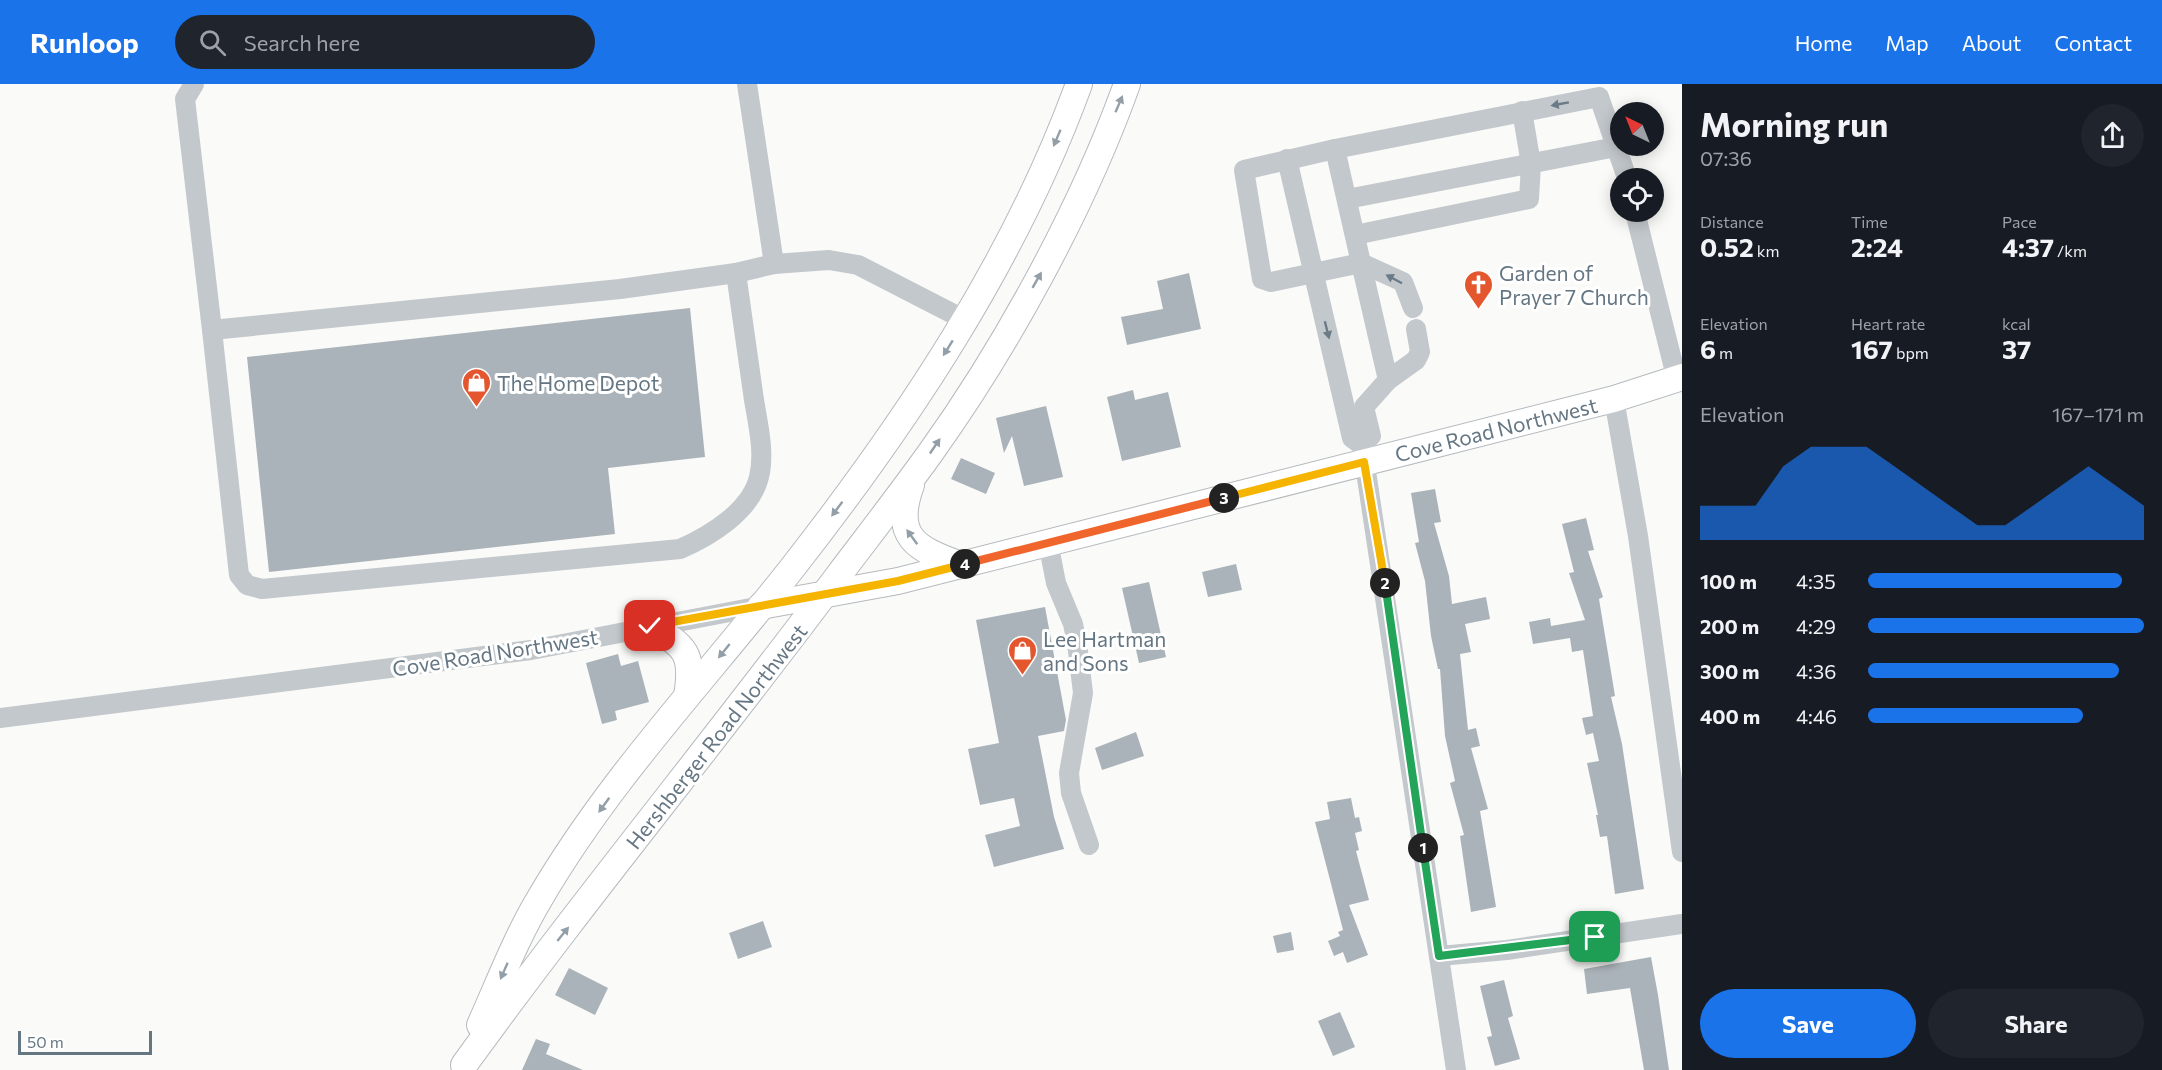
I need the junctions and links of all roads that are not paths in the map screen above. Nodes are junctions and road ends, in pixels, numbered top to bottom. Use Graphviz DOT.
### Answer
graph roads {
  1 [pos="194,84"];
  2 [pos="747,84"];
  3 [pos="1079,84"];
  4 [pos="1127,84"];
  5 [pos="1522,111"];
  6 [pos="1610,129"];
  7 [pos="1610,148"];
  8 [pos="1335,149"];
  9 [pos="1287,159"];
  10 [pos="1531,164"];
  11 [pos="1347,199"];
  12 [pos="1638,222"];
  13 [pos="1355,235"];
  14 [pos="1361,263"];
  15 [pos="774,264"];
  16 [pos="736,273"];
  17 [pos="1313,273"];
  18 [pos="1413,308"];
  19 [pos="965,320"];
  20 [pos="1416,329"];
  21 [pos="212,330"];
  22 [pos="1679,378"];
  23 [pos="1388,380"];
  24 [pos="1614,399"];
  25 [pos="1363,454"];
  26 [pos="915,473"];
  27 [pos="1048,542"];
  28 [pos="961,565"];
  29 [pos="825,594"];
  30 [pos="761,606"];
  31 [pos="650,626"];
  32 [pos="687,696"];
  33 [pos="0,718"];
  34 [pos="1089,845"];
  35 [pos="1682,852"];
  36 [pos="1682,924"];
  37 [pos="1439,956"];
  38 [pos="463,1067"];
  39 [pos="1456,1070"];
  1 -- 21 [label="street"];
  2 -- 15 [label="street"];
  3 -- 19 [label="main road, Hershberger Road Northwest, one-way"];
  26 -- 4 [label="main road, Hershberger Road Northwest, one-way"];
  6 -- 5 [label="street, one-way"];
  5 -- 8 [label="street"];
  5 -- 10 [label="street"];
  7 -- 10 [label="street"];
  8 -- 9 [label="street"];
  8 -- 11 [label="street"];
  9 -- 17 [label="street"];
  9 -- 17 [label="street"];
  10 -- 11 [label="street"];
  10 -- 13 [label="street"];
  11 -- 13 [label="street"];
  12 -- 22 [label="street"];
  13 -- 14 [label="street"];
  14 -- 17 [label="street"];
  18 -- 14 [label="street, one-way"];
  14 -- 23 [label="street"];
  15 -- 16 [label="street"];
  15 -- 19 [label="street"];
  16 -- 21 [label="street"];
  16 -- 21 [label="street"];
  17 -- 25 [label="street, one-way"];
  19 -- 30 [label="main road, Hershberger Road Northwest, one-way"];
  20 -- 23 [label="street"];
  22 -- 24 [label="main road, Cove Road Northwest"];
  23 -- 25 [label="street"];
  24 -- 25 [label="main road, Cove Road Northwest"];
  24 -- 35 [label="street"];
  25 -- 27 [label="main road, Cove Road Northwest"];
  25 -- 37 [label="street"];
  28 -- 26 [label="main road, one-way"];
  26 -- 29 [label="main road, Hershberger Road Northwest"];
  27 -- 28 [label="main road, Cove Road Northwest"];
  27 -- 34 [label="street"];
  28 -- 29 [label="main road, Cove Road Northwest"];
  29 -- 30 [label="main road, Cove Road Northwest"];
  38 -- 29 [label="main road, Hershberger Road Northwest, one-way"];
  30 -- 31 [label="street, Cove Road Northwest"];
  30 -- 32 [label="main road, Hershberger Road Northwest, one-way"];
  31 -- 32 [label="main road"];
  31 -- 33 [label="street, Cove Road Northwest"];
  32 -- 38 [label="main road, Hershberger Road Northwest, one-way"];
  36 -- 37 [label="street"];
  37 -- 39 [label="street"];
}
